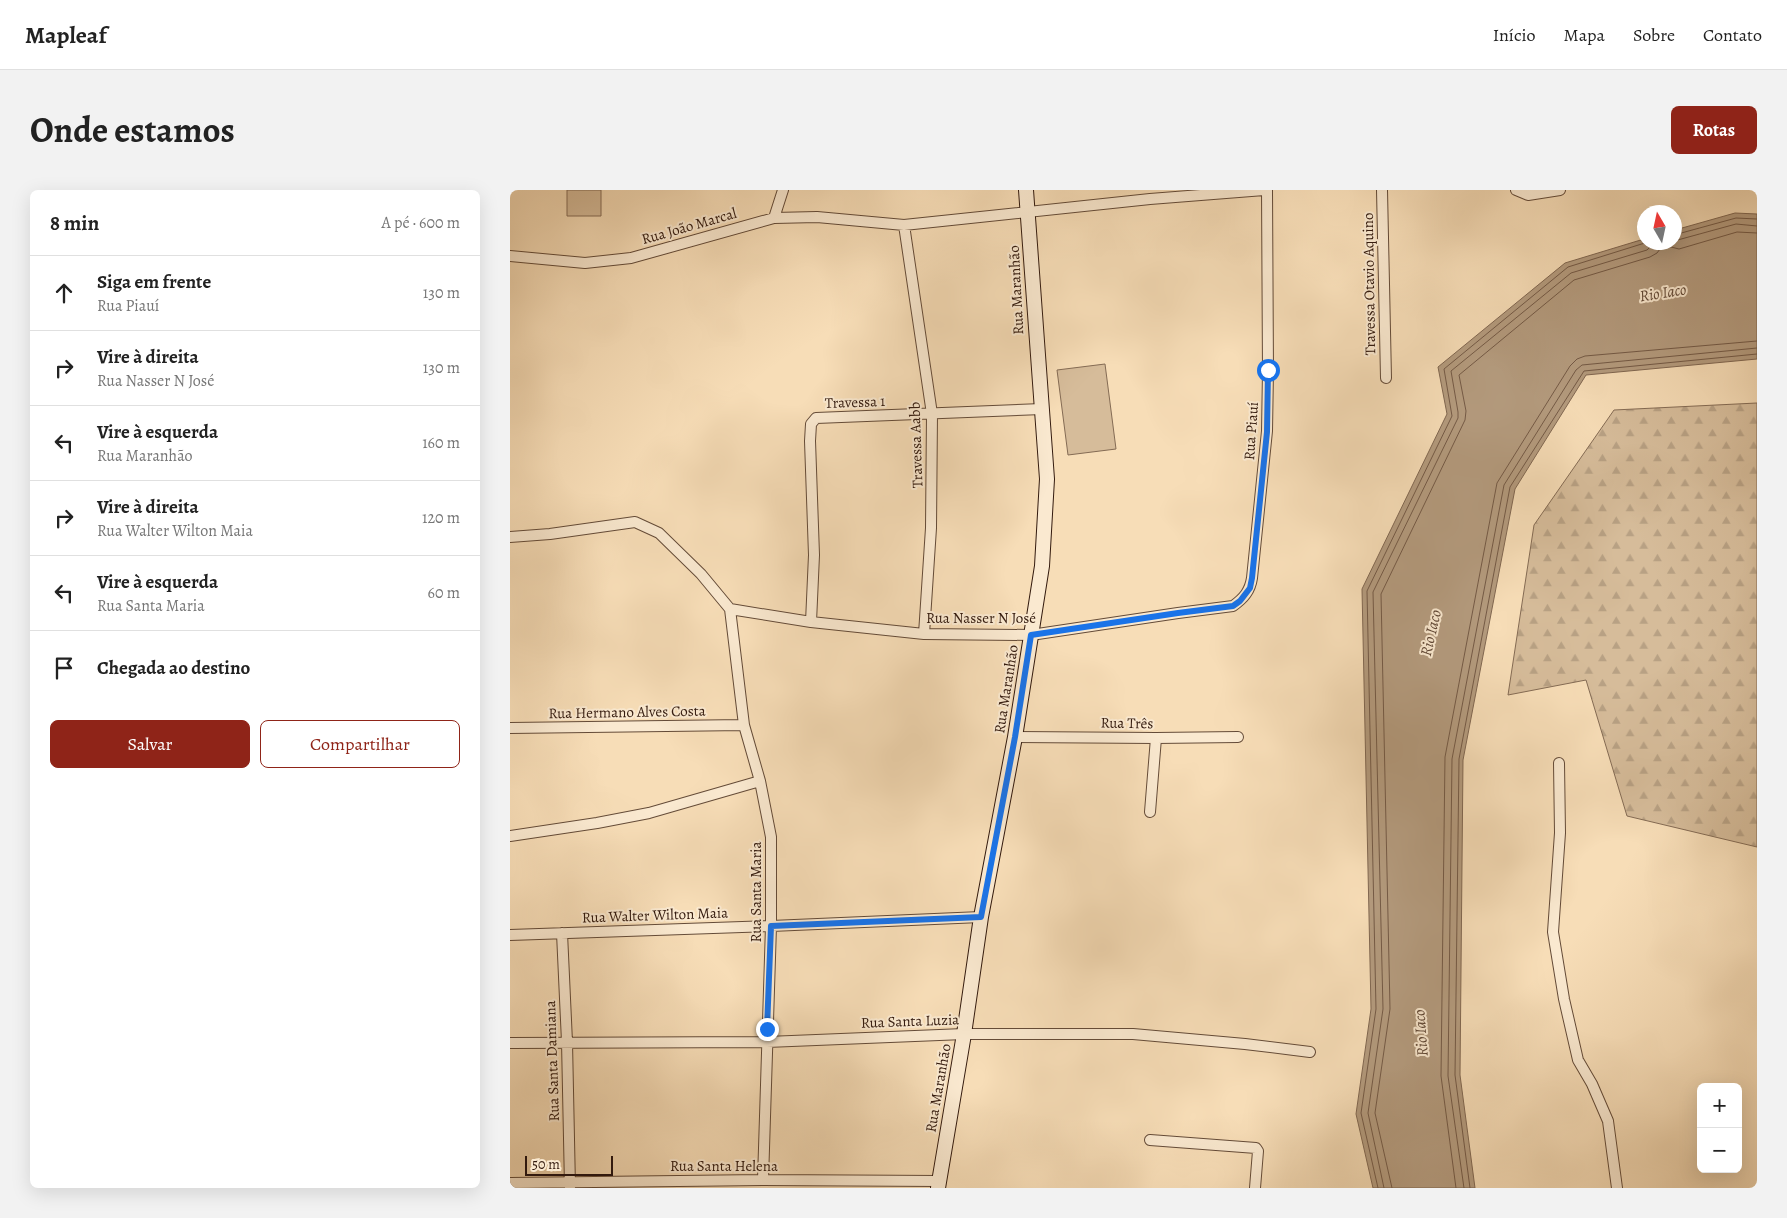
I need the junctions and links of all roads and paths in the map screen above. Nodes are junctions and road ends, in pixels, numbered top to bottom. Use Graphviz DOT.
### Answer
graph roads {
  1 [pos="783,190"];
  2 [pos="1026,190"];
  3 [pos="1265,190"];
  4 [pos="1382,190"];
  5 [pos="1516,190"];
  6 [pos="1560,190"];
  7 [pos="1150,194"];
  8 [pos="1028,211"];
  9 [pos="774,218"];
  10 [pos="904,226"];
  11 [pos="510,256"];
  12 [pos="1386,378"];
  13 [pos="1042,409"];
  14 [pos="932,414"];
  15 [pos="510,537"];
  16 [pos="1233,606"];
  17 [pos="730,609"];
  18 [pos="811,622"];
  19 [pos="924,634"];
  20 [pos="1031,635"];
  21 [pos="744,726"];
  22 [pos="510,728"];
  23 [pos="1015,737"];
  24 [pos="1238,737"];
  25 [pos="1156,738"];
  26 [pos="1559,763"];
  27 [pos="760,781"];
  28 [pos="1150,812"];
  29 [pos="510,836"];
  30 [pos="981,917"];
  31 [pos="771,926"];
  32 [pos="562,933"];
  33 [pos="510,934"];
  34 [pos="964,1034"];
  35 [pos="567,1042"];
  36 [pos="767,1042"];
  37 [pos="510,1043"];
  38 [pos="1310,1052"];
  39 [pos="1150,1140"];
  40 [pos="763,1180"];
  41 [pos="510,1183"];
  42 [pos="570,1185"];
  43 [pos="938,1185"];
  44 [pos="1255,1188"];
  45 [pos="1617,1188"];
  1 -- 9 [label="street"];
  2 -- 8 [label="street, Rua Maranhão"];
  3 -- 7 [label="street, Rua João Marcal"];
  3 -- 16 [label="street, Rua Piauí"];
  4 -- 12 [label="street, Travessa Otavio Aquino"];
  5 -- 6 [label="street"];
  7 -- 8 [label="street, Rua João Marcal"];
  8 -- 10 [label="street, Rua João Marcal"];
  8 -- 13 [label="street, Rua Maranhão"];
  9 -- 10 [label="street, Rua João Marcal"];
  9 -- 11 [label="street, Rua João Marcal"];
  10 -- 14 [label="street, Travessa Aabb"];
  13 -- 14 [label="street, Travessa 1"];
  13 -- 20 [label="street, Rua Maranhão"];
  14 -- 18 [label="street, Travessa 1"];
  14 -- 19 [label="street, Travessa Aabb"];
  15 -- 17 [label="street"];
  16 -- 20 [label="street, Rua Nasser N José"];
  17 -- 18 [label="street, Rua Nasser N José"];
  17 -- 21 [label="street, Rua Santa Maria"];
  18 -- 19 [label="street, Rua Nasser N José"];
  19 -- 20 [label="street, Rua Nasser N José"];
  20 -- 23 [label="street, Rua Maranhão"];
  21 -- 22 [label="street, Rua Hermano Alves Costa"];
  21 -- 27 [label="street, Rua Santa Maria"];
  23 -- 25 [label="street, Rua Três"];
  23 -- 30 [label="street, Rua Maranhão"];
  24 -- 25 [label="street, Rua Três"];
  25 -- 28 [label="street"];
  26 -- 45 [label="street"];
  27 -- 29 [label="street"];
  27 -- 31 [label="street, Rua Santa Maria"];
  30 -- 31 [label="street, Rua Walter Wilton Maia"];
  30 -- 34 [label="street, Rua Maranhão"];
  31 -- 32 [label="street, Rua Walter Wilton Maia"];
  31 -- 36 [label="street, Rua Santa Maria"];
  32 -- 33 [label="street, Rua Walter Wilton Maia"];
  32 -- 35 [label="street, Rua Santa Damiana"];
  34 -- 36 [label="street, Rua Santa Luzia"];
  34 -- 38 [label="street, Rua Santa Luzia"];
  34 -- 43 [label="street, Rua Maranhão"];
  35 -- 36 [label="street, Rua Santa Luzia"];
  35 -- 37 [label="street, Rua Santa Luzia"];
  35 -- 42 [label="street, Rua Santa Damiana"];
  36 -- 40 [label="street, Rua Santa Maria"];
  39 -- 44 [label="street"];
  40 -- 42 [label="street, Rua Santa Helena"];
  40 -- 43 [label="street, Rua Santa Helena"];
  41 -- 42 [label="street, Rua Santa Helena"];
}
